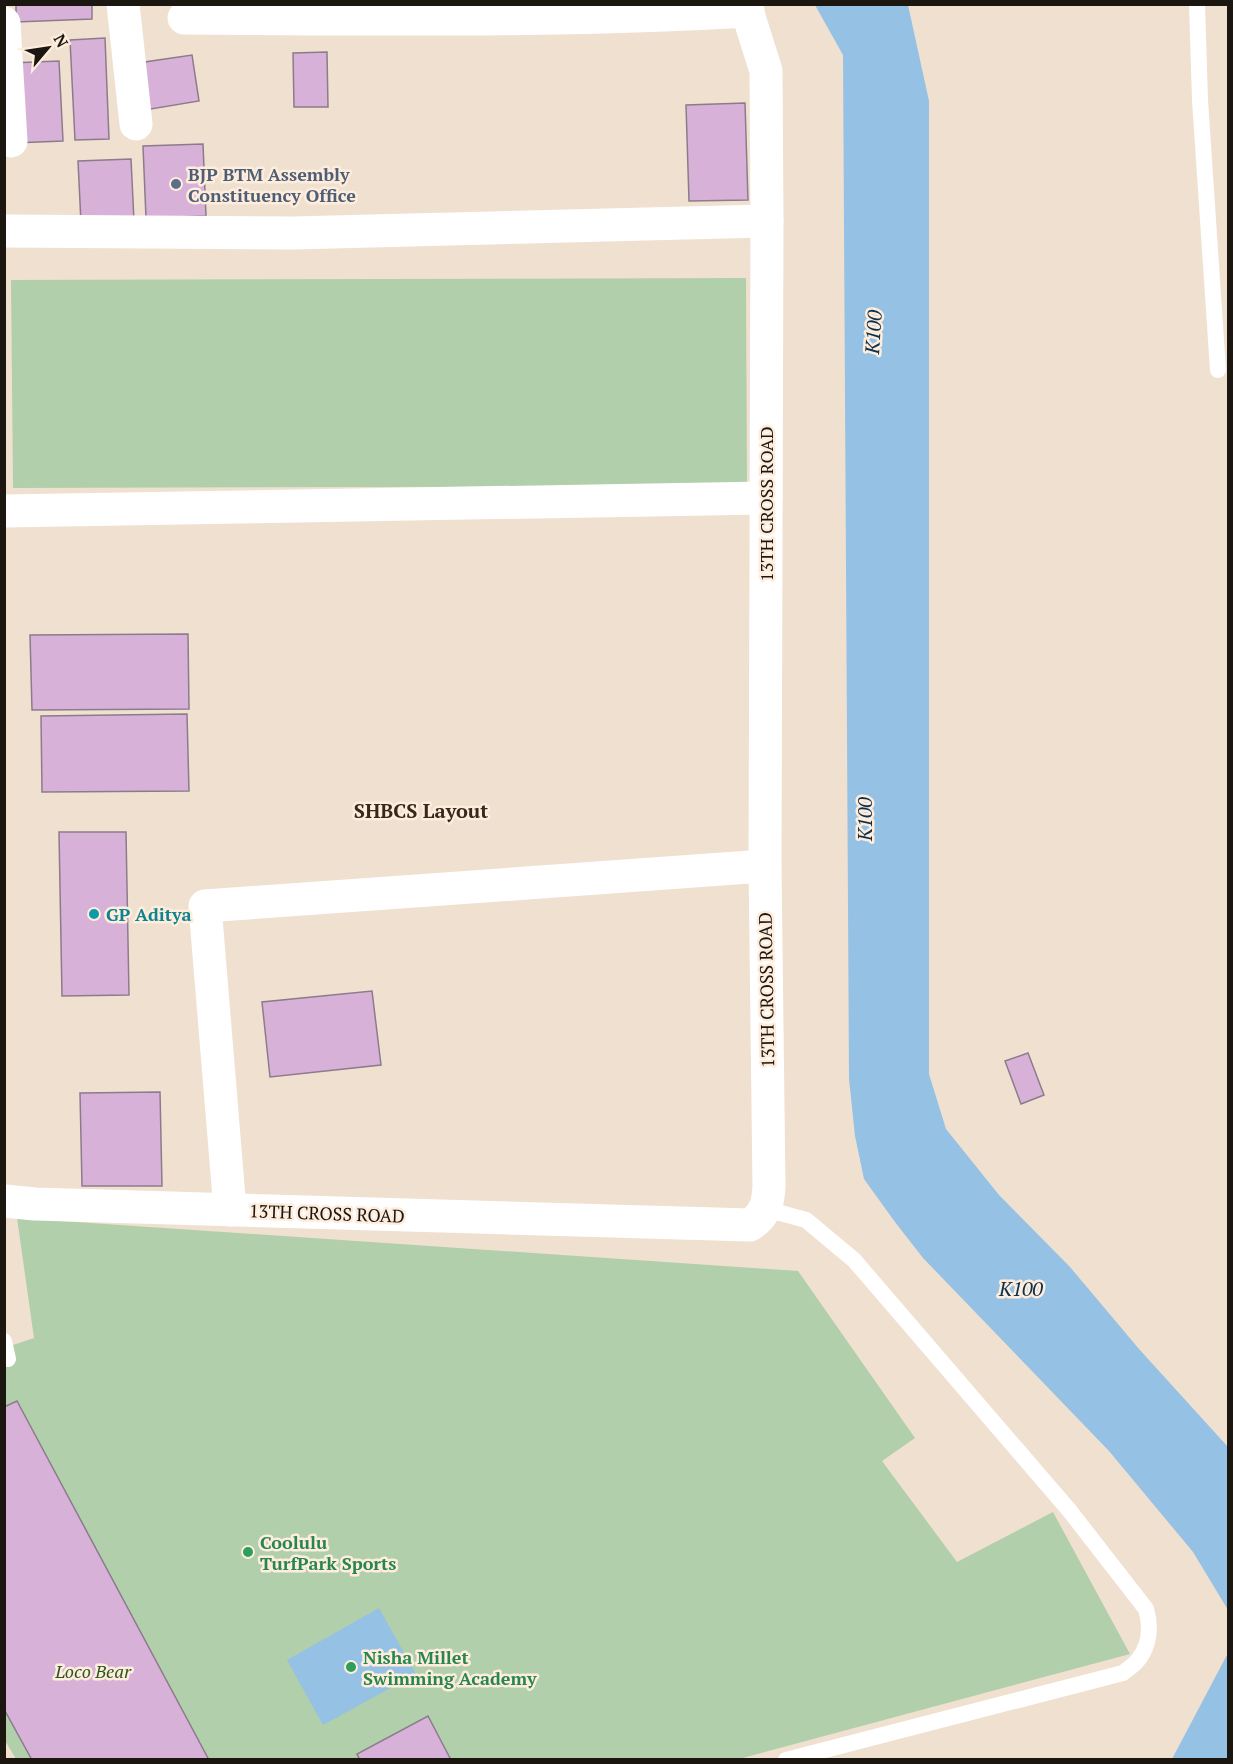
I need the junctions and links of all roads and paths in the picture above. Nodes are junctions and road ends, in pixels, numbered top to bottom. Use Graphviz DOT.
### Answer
graph roads {
  1 [pos="123,4"];
  2 [pos="1197,4"];
  3 [pos="746,8"];
  4 [pos="184,18"];
  5 [pos="4,22"];
  6 [pos="136,124"];
  7 [pos="11,141"];
  8 [pos="767,221"];
  9 [pos="4,231"];
  10 [pos="1218,370"];
  11 [pos="766,498"];
  12 [pos="4,511"];
  13 [pos="765,866"];
  14 [pos="4,1201"];
  15 [pos="766,1209"];
  16 [pos="230,1210"];
  17 [pos="4,1341"];
  18 [pos="8,1359"];
  19 [pos="786,1760"];
  1 -- 6 [label="street"];
  2 -- 10 [label="lane"];
  3 -- 4 [label="street"];
  3 -- 8 [label="street, 13TH CROSS ROAD"];
  5 -- 7 [label="street"];
  8 -- 9 [label="street"];
  8 -- 11 [label="street, 13TH CROSS ROAD"];
  11 -- 12 [label="street"];
  11 -- 13 [label="street, 13TH CROSS ROAD"];
  13 -- 15 [label="street, 13TH CROSS ROAD"];
  13 -- 16 [label="street"];
  14 -- 16 [label="street, 13TH CROSS ROAD"];
  15 -- 16 [label="street, 13TH CROSS ROAD"];
  15 -- 19 [label="lane"];
  17 -- 18 [label="lane"];
}
